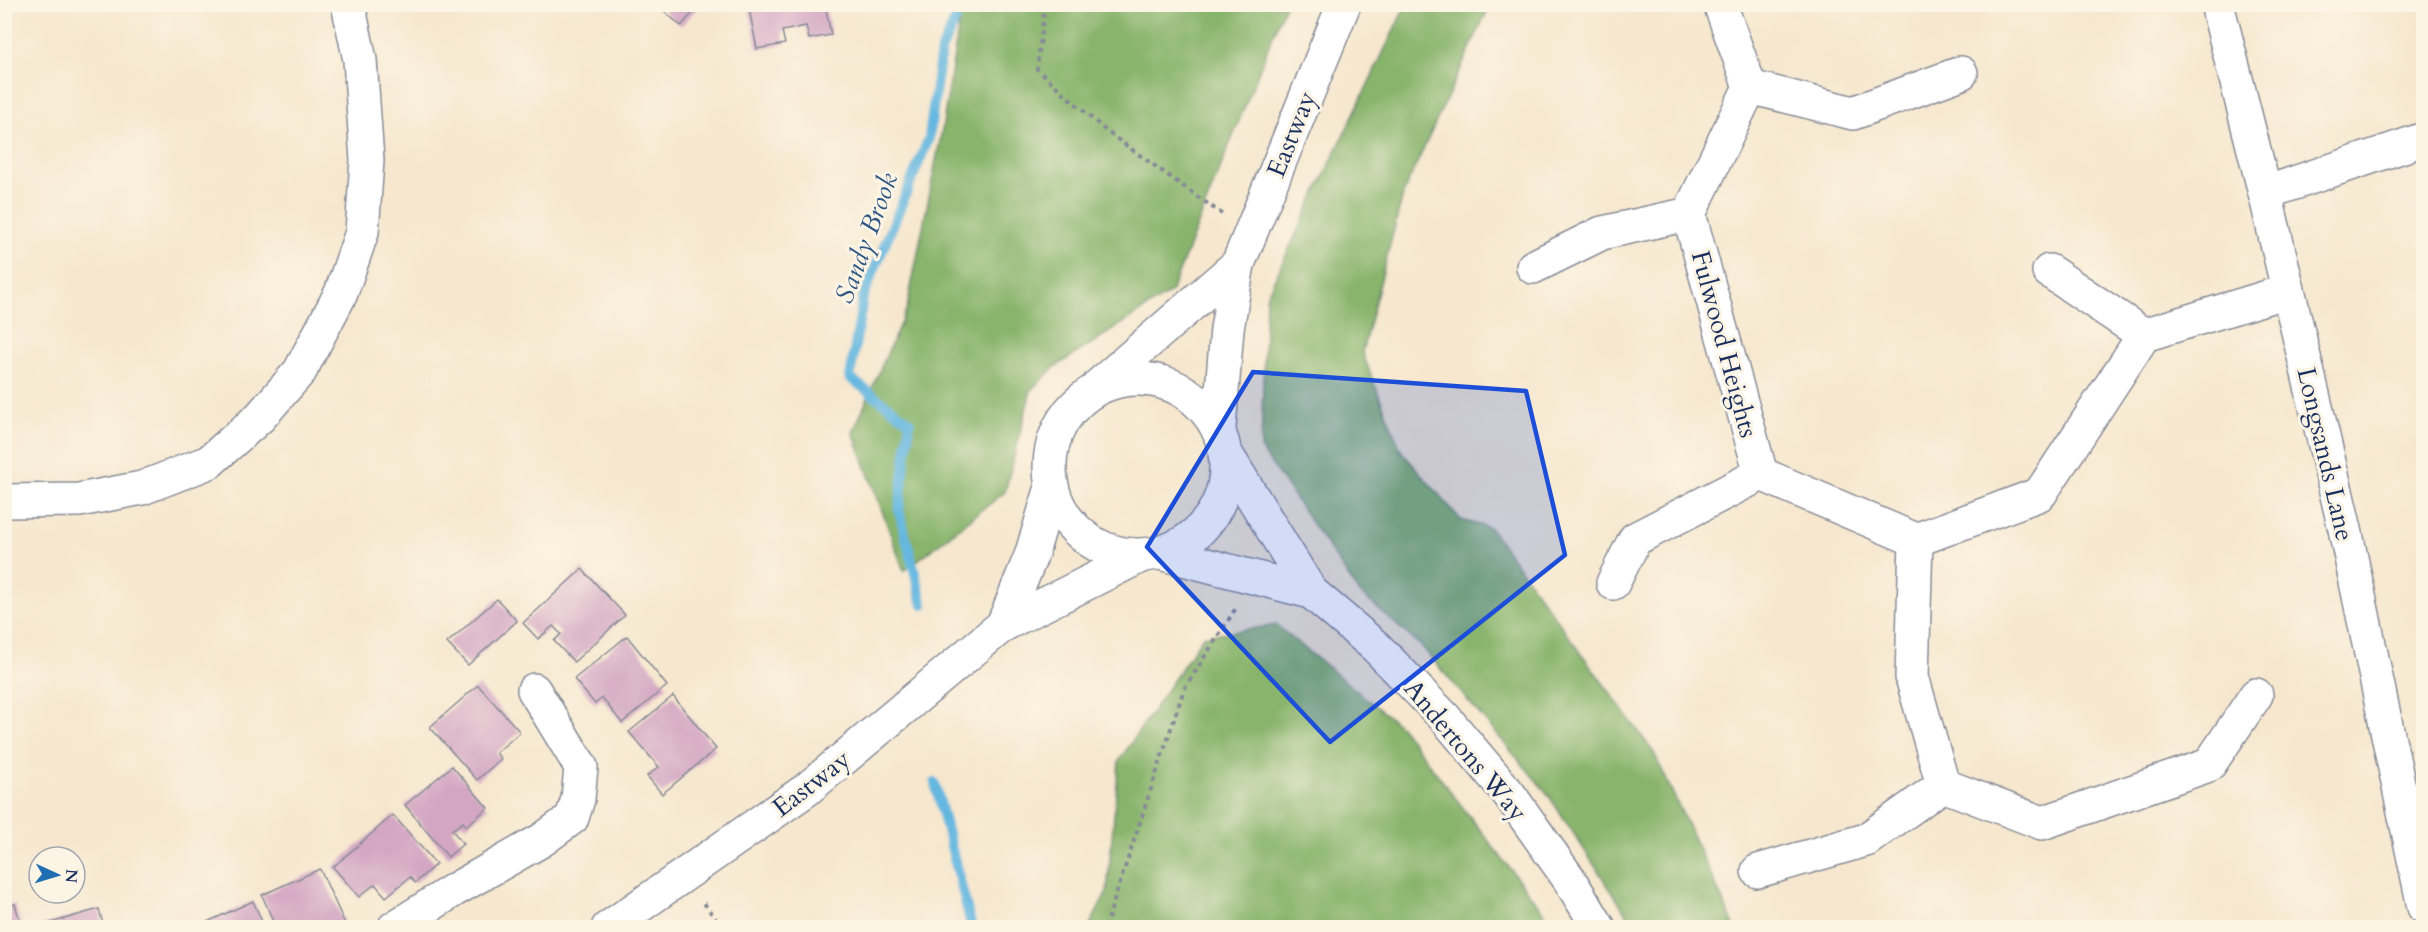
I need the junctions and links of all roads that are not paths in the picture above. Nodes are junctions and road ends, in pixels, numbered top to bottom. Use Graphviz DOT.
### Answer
graph roads {
  1 [pos="348,4"];
  2 [pos="1344,4"];
  3 [pos="1720,4"];
  4 [pos="2217,4"];
  5 [pos="1961,73"];
  6 [pos="1750,87"];
  7 [pos="2424,139"];
  8 [pos="2265,193"];
  9 [pos="1689,214"];
  10 [pos="1238,264"];
  11 [pos="1533,267"];
  12 [pos="2049,271"];
  13 [pos="2287,291"];
  14 [pos="2144,335"];
  15 [pos="1096,388"];
  16 [pos="1222,441"];
  17 [pos="1761,474"];
  18 [pos="1052,487"];
  19 [pos="4,501"];
  20 [pos="1916,540"];
  21 [pos="1150,554"];
  22 [pos="1613,583"];
  23 [pos="1311,592"];
  24 [pos="1003,625"];
  25 [pos="534,690"];
  26 [pos="2256,695"];
  27 [pos="1943,785"];
  28 [pos="2418,855"];
  29 [pos="1758,871"];
  30 [pos="2424,907"];
  31 [pos="394,927"];
  32 [pos="608,927"];
  33 [pos="1599,927"];
  1 -- 19 [label="street"];
  2 -- 10 [label="street, Eastway"];
  3 -- 6 [label="street"];
  4 -- 8 [label="street, Longsands Lane"];
  5 -- 6 [label="street"];
  6 -- 9 [label="street"];
  7 -- 8 [label="street"];
  8 -- 13 [label="street, Longsands Lane"];
  9 -- 11 [label="street"];
  9 -- 17 [label="street, Fulwood Heights"];
  10 -- 15 [label="street, Eastway"];
  10 -- 16 [label="street, Eastway"];
  12 -- 14 [label="street"];
  13 -- 14 [label="street"];
  13 -- 28 [label="street, Longsands Lane"];
  14 -- 20 [label="street"];
  15 -- 16 [label="street"];
  15 -- 18 [label="street"];
  16 -- 21 [label="street"];
  16 -- 23 [label="street, Andertons Way"];
  17 -- 20 [label="street"];
  17 -- 22 [label="street"];
  18 -- 21 [label="street"];
  18 -- 24 [label="street, Eastway"];
  20 -- 27 [label="street"];
  21 -- 23 [label="street, Andertons Way"];
  21 -- 24 [label="street, Eastway"];
  23 -- 33 [label="street, Andertons Way"];
  24 -- 32 [label="street, Eastway"];
  25 -- 31 [label="street"];
  26 -- 27 [label="street"];
  27 -- 29 [label="street"];
  28 -- 30 [label="street, Longsands Lane"];
}
